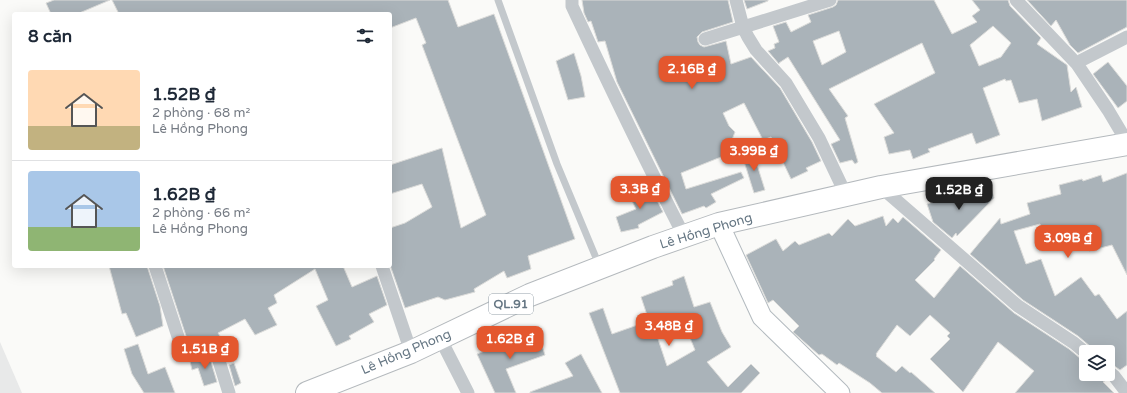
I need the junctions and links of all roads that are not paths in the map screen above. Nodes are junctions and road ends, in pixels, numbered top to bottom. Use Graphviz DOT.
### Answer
graph roads {
  1 [pos="498,0"];
  2 [pos="572,0"];
  3 [pos="736,0"];
  4 [pos="830,0"];
  5 [pos="1016,0"];
  6 [pos="743,27"];
  7 [pos="1127,37"];
  8 [pos="705,38"];
  9 [pos="1077,64"];
  10 [pos="1127,143"];
  11 [pos="881,187"];
  12 [pos="846,195"];
  13 [pos="719,224"];
  14 [pos="684,236"];
  15 [pos="156,268"];
  16 [pos="383,268"];
  17 [pos="600,268"];
  18 [pos="440,338"];
  19 [pos="1079,347"];
  20 [pos="411,352"];
  21 [pos="1115,377"];
  22 [pos="319,391"];
  23 [pos="229,393"];
  24 [pos="468,393"];
  25 [pos="840,393"];
  26 [pos="1127,393"];
  1 -- 17 [label="lane"];
  2 -- 14 [label="street"];
  3 -- 6 [label="street"];
  4 -- 6 [label="street"];
  5 -- 9 [label="street"];
  6 -- 8 [label="street"];
  6 -- 12 [label="street"];
  7 -- 9 [label="street"];
  9 -- 10 [label="street"];
  10 -- 11 [label="highway, Lê Hồng Phong / QL.91"];
  11 -- 12 [label="highway, Lê Hồng Phong / QL.91"];
  11 -- 19 [label="street"];
  12 -- 13 [label="highway, Lê Hồng Phong / QL.91"];
  13 -- 14 [label="highway, Lê Hồng Phong / QL.91"];
  13 -- 25 [label="street"];
  14 -- 17 [label="highway, Lê Hồng Phong / QL.91"];
  15 -- 23 [label="street"];
  16 -- 20 [label="street"];
  17 -- 18 [label="highway, Lê Hồng Phong / QL.91"];
  18 -- 20 [label="highway, Lê Hồng Phong / QL.91"];
  18 -- 24 [label="street"];
  20 -- 22 [label="highway, Lê Hồng Phong / QL.91"];
  21 -- 26 [label="street"];
}
